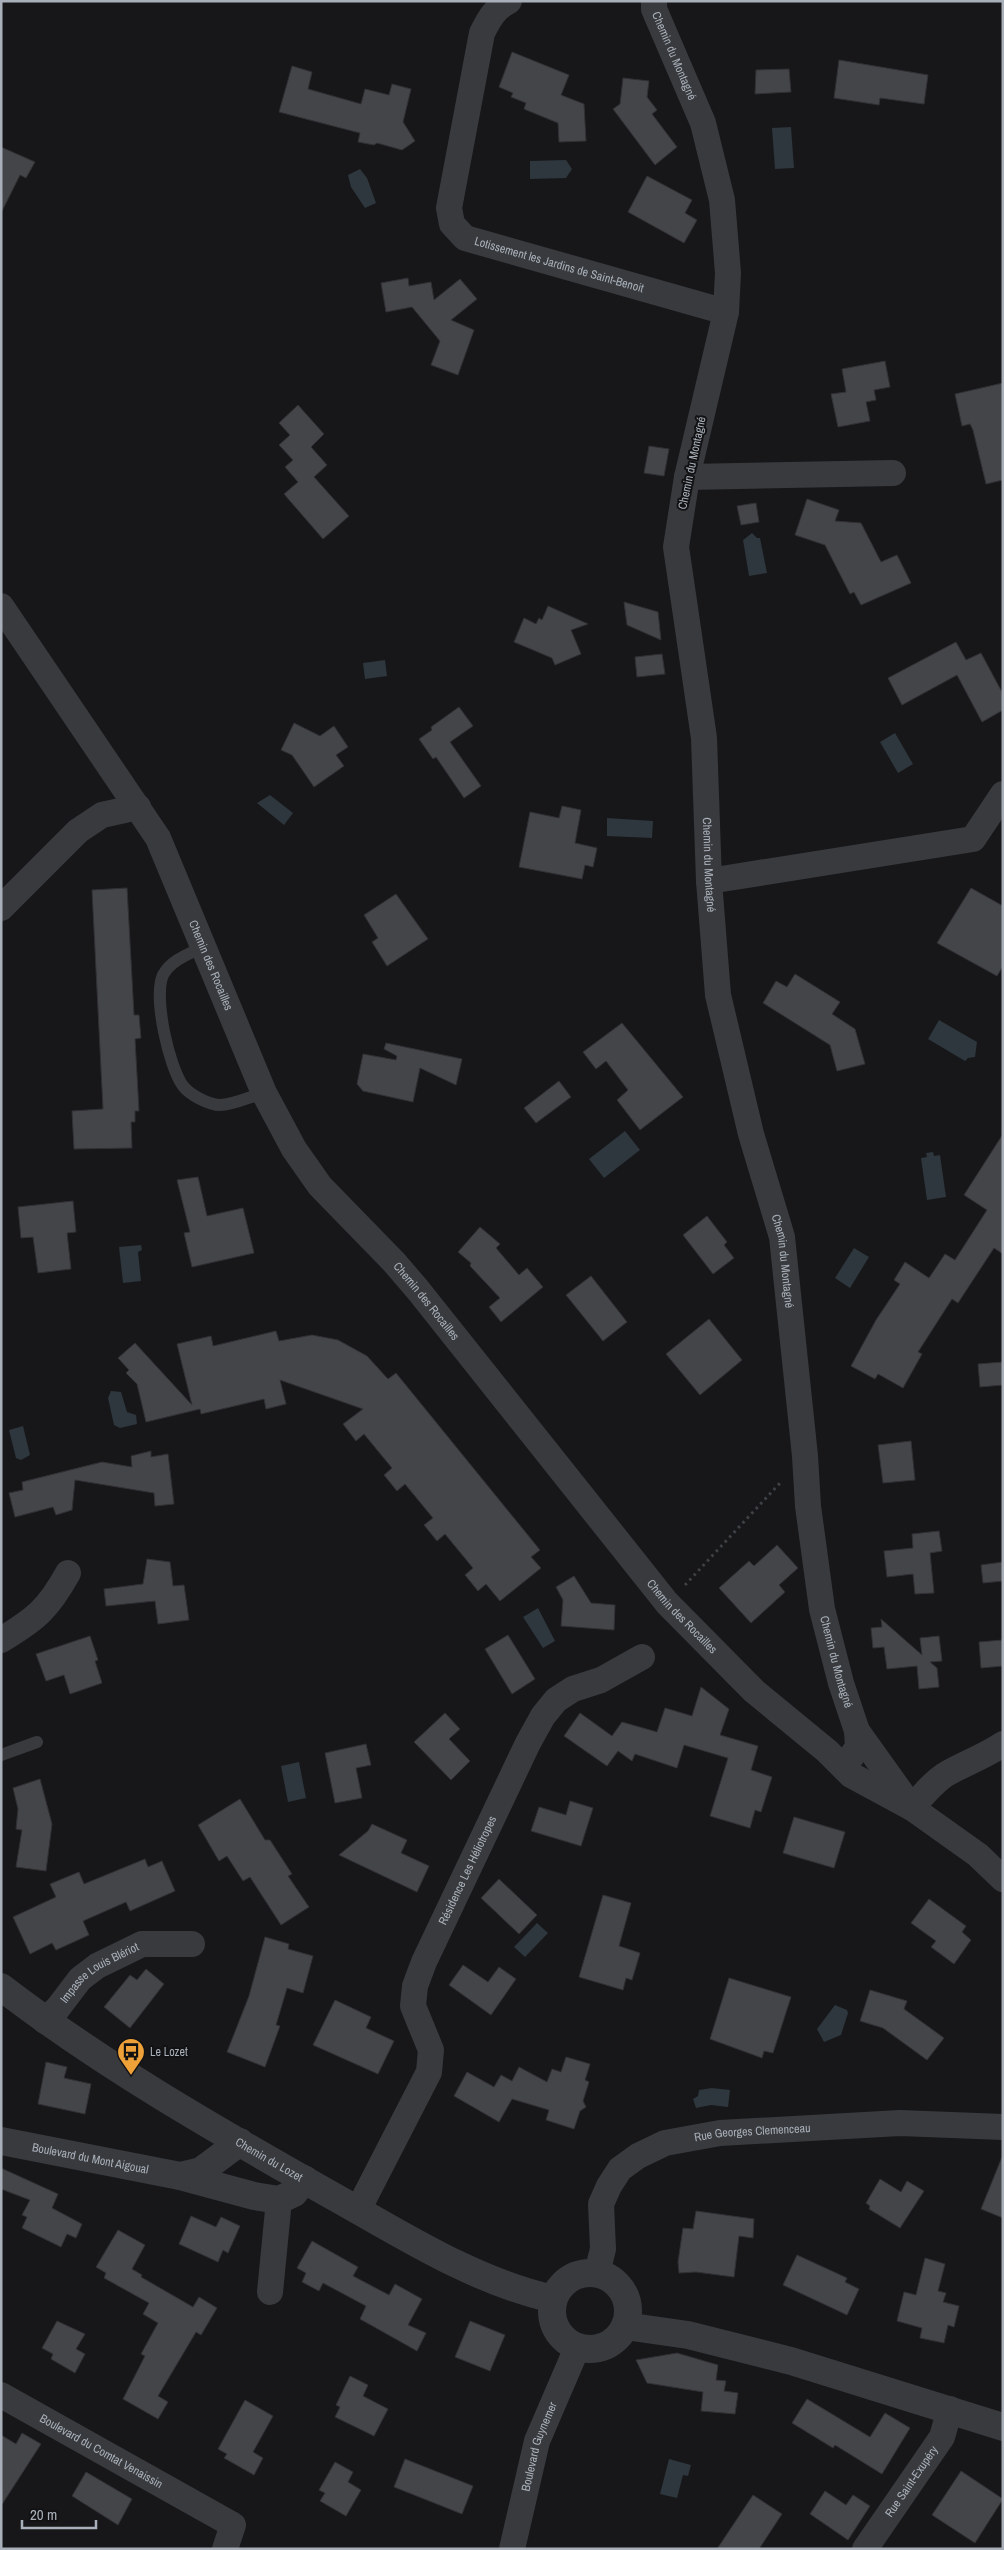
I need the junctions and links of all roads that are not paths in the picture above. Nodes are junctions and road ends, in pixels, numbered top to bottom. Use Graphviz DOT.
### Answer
graph roads {
  1 [pos="510,1"];
  2 [pos="654,1"];
  3 [pos="726,312"];
  4 [pos="893,473"];
  5 [pos="687,477"];
  6 [pos="1,606"];
  7 [pos="1003,794"];
  8 [pos="138,807"];
  9 [pos="709,881"];
  10 [pos="1,908"];
  11 [pos="203,947"];
  12 [pos="264,1093"];
  13 [pos="68,1573"];
  14 [pos="1,1640"];
  15 [pos="642,1657"];
  16 [pos="857,1731"];
  17 [pos="37,1742"];
  18 [pos="1003,1744"];
  19 [pos="1,1754"];
  20 [pos="844,1767"];
  21 [pos="912,1808"];
  22 [pos="1003,1879"];
  23 [pos="192,1944"];
  24 [pos="1,1987"];
  25 [pos="45,2021"];
  26 [pos="1003,2127"];
  27 [pos="1,2141"];
  28 [pos="240,2142"];
  29 [pos="180,2176"];
  30 [pos="304,2179"];
  31 [pos="279,2200"];
  32 [pos="358,2210"];
  33 [pos="598,2273"];
  34 [pos="270,2292"];
  35 [pos="553,2299"];
  36 [pos="625,2326"];
  37 [pos="577,2348"];
  38 [pos="1,2395"];
  39 [pos="950,2410"];
  40 [pos="1003,2427"];
  41 [pos="225,2549"];
  42 [pos="512,2549"];
  43 [pos="865,2549"];
  1 -- 3 [label="street, Lotissement les Jardins de Saint-Benoit"];
  2 -- 3 [label="street, Chemin du Montagné"];
  3 -- 5 [label="street, Chemin du Montagné"];
  4 -- 5 [label="street"];
  5 -- 9 [label="street, Chemin du Montagné"];
  6 -- 8 [label="street, Chemin des Rocailles"];
  7 -- 9 [label="street"];
  8 -- 10 [label="street"];
  8 -- 11 [label="street, Chemin des Rocailles"];
  9 -- 16 [label="street, Chemin du Montagné"];
  11 -- 12 [label="street, Chemin des Rocailles"];
  11 -- 12 [label="lane"];
  12 -- 20 [label="street, Chemin des Rocailles"];
  13 -- 14 [label="street"];
  15 -- 32 [label="street, Résidence Les Héliotropes"];
  16 -- 20 [label="street, Chemin du Montagné"];
  16 -- 21 [label="street, Chemin du Montagné"];
  17 -- 19 [label="lane"];
  18 -- 21 [label="street"];
  20 -- 21 [label="street, Chemin des Rocailles"];
  21 -- 22 [label="street, Chemin des Rocailles"];
  23 -- 25 [label="street, Impasse Louis Blériot"];
  24 -- 25 [label="street, Chemin du Lozet"];
  25 -- 28 [label="street, Chemin du Lozet"];
  26 -- 33 [label="street, Rue Georges Clemenceau"];
  27 -- 29 [label="street, Boulevard du Mont Aigoual"];
  28 -- 29 [label="street, Boulevard du Mont Aigoual"];
  28 -- 30 [label="street, Chemin du Lozet"];
  29 -- 31 [label="street, Boulevard du Mont Aigoual"];
  30 -- 31 [label="street"];
  30 -- 32 [label="street, Chemin du Lozet"];
  31 -- 34 [label="street"];
  32 -- 35 [label="street, Chemin du Lozet"];
  33 -- 35 [label="street"];
  33 -- 36 [label="street"];
  35 -- 37 [label="street"];
  36 -- 37 [label="street"];
  36 -- 39 [label="street"];
  37 -- 42 [label="street, Boulevard Guynemer"];
  38 -- 41 [label="street, Boulevard du Comtat Venaissin"];
  39 -- 40 [label="street"];
  39 -- 43 [label="street, Rue Saint-Exupéry"];
}
